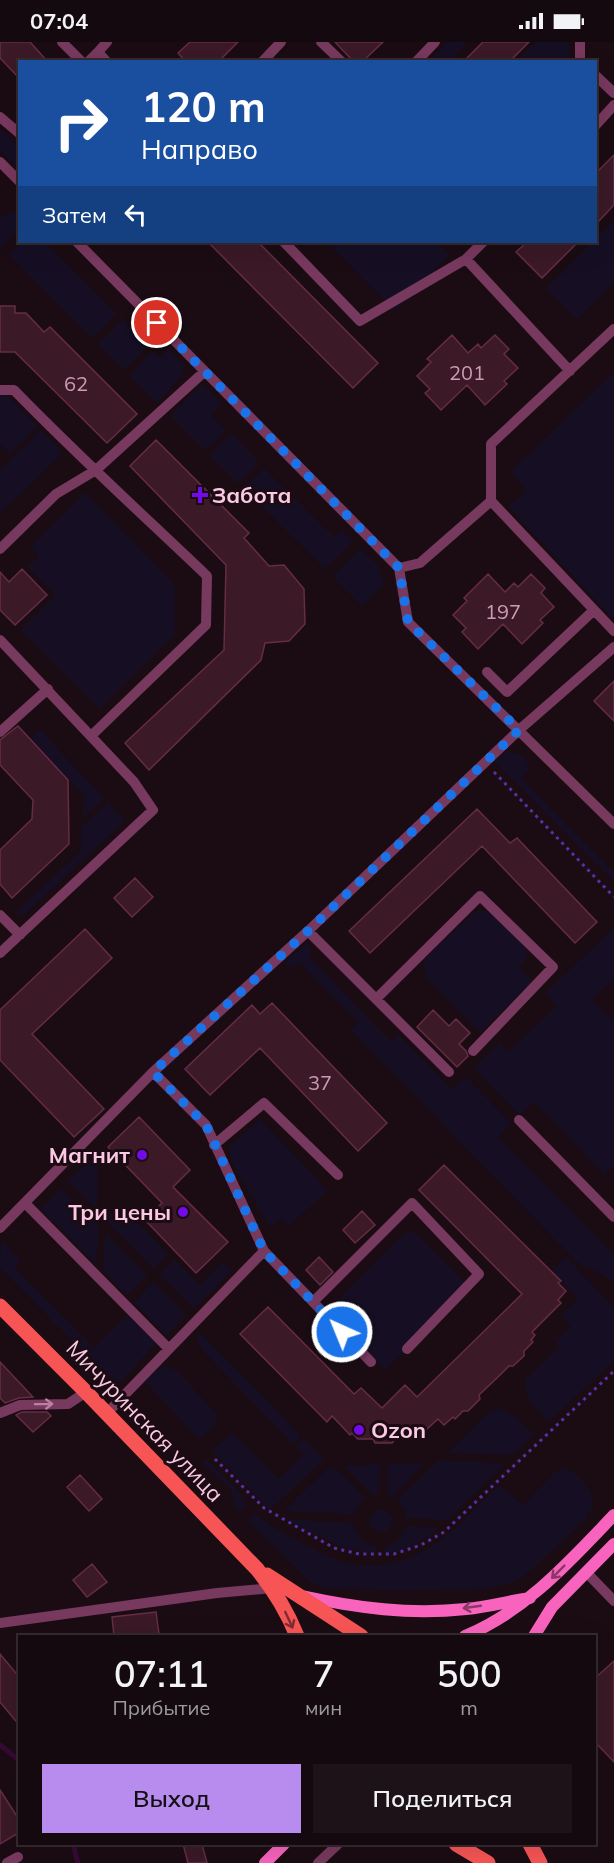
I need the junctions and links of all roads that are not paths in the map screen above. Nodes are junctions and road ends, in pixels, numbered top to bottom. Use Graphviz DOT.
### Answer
graph roads {
  1 [pos="62,42"];
  2 [pos="107,42"];
  3 [pos="281,42"];
  4 [pos="321,42"];
  5 [pos="435,42"];
  6 [pos="580,42"];
  7 [pos="98,52"];
  8 [pos="80,60"];
  9 [pos="90,60"];
  10 [pos="105,60"];
  11 [pos="264,60"];
  12 [pos="340,60"];
  13 [pos="418,60"];
  14 [pos="580,60"];
  15 [pos="597,77"];
  16 [pos="614,93"];
  17 [pos="614,105"];
  18 [pos="0,117"];
  19 [pos="597,124"];
  20 [pos="18,132"];
  21 [pos="0,162"];
  22 [pos="18,180"];
  23 [pos="78,243"];
  24 [pos="285,243"];
  25 [pos="482,243"];
  26 [pos="466,259"];
  27 [pos="614,329"];
  28 [pos="570,371"];
  29 [pos="204,372"];
  30 [pos="0,390"];
  31 [pos="96,470"];
  32 [pos="491,501"];
  33 [pos="0,549"];
  34 [pos="399,568"];
  35 [pos="594,610"];
  36 [pos="614,631"];
  37 [pos="0,640"];
  38 [pos="614,647"];
  39 [pos="487,672"];
  40 [pos="48,688"];
  41 [pos="519,730"];
  42 [pos="0,732"];
  43 [pos="92,735"];
  44 [pos="614,824"];
  45 [pos="0,915"];
  46 [pos="308,931"];
  47 [pos="20,935"];
  48 [pos="0,953"];
  49 [pos="376,999"];
  50 [pos="473,1052"];
  51 [pos="153,1072"];
  52 [pos="449,1072"];
  53 [pos="519,1120"];
  54 [pos="214,1145"];
  55 [pos="338,1175"];
  56 [pos="25,1203"];
  57 [pos="614,1217"];
  58 [pos="0,1228"];
  59 [pos="264,1251"];
  60 [pos="313,1302"];
  61 [pos="0,1306"];
  62 [pos="169,1349"];
  63 [pos="407,1349"];
  64 [pos="371,1362"];
  65 [pos="87,1392"];
  66 [pos="0,1413"];
  67 [pos="106,1414"];
  68 [pos="614,1515"];
  69 [pos="614,1544"];
  70 [pos="577,1554"];
  71 [pos="257,1569"];
  72 [pos="588,1569"];
  73 [pos="273,1588"];
  74 [pos="298,1595"];
  75 [pos="530,1598"];
  76 [pos="614,1601"];
  77 [pos="0,1623"];
  78 [pos="297,1635"];
  79 [pos="359,1635"];
  80 [pos="468,1635"];
  81 [pos="535,1635"];
  82 [pos="283,1845"];
  83 [pos="337,1845"];
  84 [pos="458,1845"];
  85 [pos="18,1857"];
  86 [pos="7,1863"];
  87 [pos="265,1863"];
  88 [pos="318,1863"];
  89 [pos="488,1863"];
  1 -- 8 [label="lane"];
  2 -- 7 [label="lane"];
  3 -- 11 [label="lane"];
  4 -- 12 [label="lane"];
  5 -- 13 [label="lane"];
  6 -- 14 [label="lane"];
  7 -- 9 [label="lane"];
  7 -- 10 [label="lane"];
  15 -- 16 [label="lane"];
  17 -- 19 [label="lane"];
  18 -- 20 [label="lane"];
  21 -- 22 [label="lane"];
  23 -- 29 [label="lane"];
  24 -- 26 [label="lane"];
  25 -- 26 [label="lane"];
  26 -- 28 [label="lane"];
  27 -- 28 [label="lane"];
  28 -- 32 [label="lane"];
  29 -- 31 [label="lane"];
  29 -- 34 [label="lane"];
  30 -- 31 [label="lane"];
  31 -- 33 [label="lane"];
  31 -- 43 [label="lane"];
  32 -- 34 [label="lane"];
  32 -- 35 [label="lane"];
  34 -- 41 [label="lane"];
  35 -- 36 [label="lane"];
  35 -- 39 [label="lane"];
  37 -- 40 [label="lane"];
  38 -- 41 [label="lane"];
  40 -- 42 [label="lane"];
  40 -- 43 [label="lane"];
  41 -- 44 [label="lane"];
  41 -- 46 [label="lane"];
  43 -- 47 [label="lane"];
  45 -- 47 [label="lane"];
  46 -- 49 [label="lane"];
  46 -- 51 [label="lane"];
  47 -- 48 [label="lane"];
  49 -- 50 [label="lane"];
  49 -- 52 [label="lane"];
  51 -- 54 [label="lane"];
  51 -- 56 [label="lane"];
  53 -- 57 [label="lane"];
  54 -- 55 [label="lane"];
  54 -- 59 [label="lane"];
  56 -- 58 [label="lane"];
  56 -- 62 [label="lane"];
  59 -- 60 [label="lane"];
  59 -- 62 [label="lane"];
  60 -- 63 [label="lane"];
  60 -- 64 [label="lane"];
  61 -- 65 [label="main road, Мичуринская улица"];
  62 -- 67 [label="lane"];
  66 -- 65 [label="lane, one-way"];
  65 -- 67 [label="main road, Мичуринская улица"];
  67 -- 71 [label="main road, Мичуринская улица"];
  68 -- 70 [label="main road"];
  69 -- 72 [label="main road"];
  70 -- 72 [label="main road"];
  70 -- 75 [label="main road, one-way"];
  71 -- 73 [label="main road, Мичуринская улица"];
  71 -- 74 [label="main road, Мичуринская улица"];
  72 -- 76 [label="lane"];
  72 -- 81 [label="main road"];
  73 -- 77 [label="lane"];
  73 -- 78 [label="main road, Мичуринская улица, one-way"];
  75 -- 74 [label="main road, one-way"];
  74 -- 79 [label="main road, Мичуринская улица"];
  75 -- 80 [label="main road"];
  82 -- 87 [label="main road"];
  83 -- 88 [label="lane"];
  84 -- 89 [label="main road"];
  85 -- 86 [label="lane"];
}
